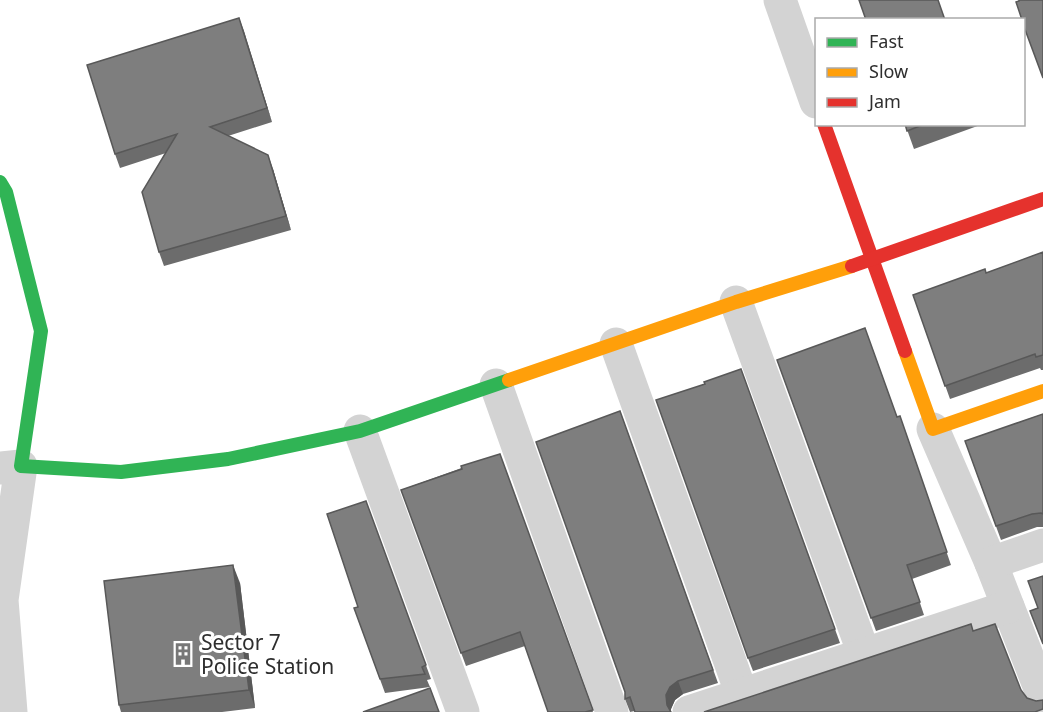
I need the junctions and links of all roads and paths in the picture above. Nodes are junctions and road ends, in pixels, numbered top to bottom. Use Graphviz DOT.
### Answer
graph roads {
  1 [pos="780,0"];
  2 [pos="815,99"];
  3 [pos="826,126"];
  4 [pos="0,182"];
  5 [pos="1043,199"];
  6 [pos="873,259"];
  7 [pos="736,302"];
  8 [pos="616,344"];
  9 [pos="496,385"];
  10 [pos="1043,391"];
  11 [pos="933,429"];
  12 [pos="360,431"];
  13 [pos="10,467"];
  14 [pos="1043,545"];
  15 [pos="991,563"];
  16 [pos="1008,607"];
  17 [pos="864,654"];
  18 [pos="742,694"];
  19 [pos="1043,696"];
  20 [pos="10,712"];
  21 [pos="463,712"];
  22 [pos="612,712"];
  23 [pos="689,712"];
  1 -- 2 [label="street"];
  3 -- 6 [label="street"];
  4 -- 13 [label="street"];
  5 -- 6 [label="street"];
  6 -- 7 [label="street"];
  6 -- 11 [label="street"];
  7 -- 8 [label="street"];
  7 -- 17 [label="street"];
  8 -- 9 [label="street"];
  8 -- 18 [label="street"];
  9 -- 12 [label="street"];
  9 -- 22 [label="street"];
  10 -- 11 [label="street"];
  11 -- 15 [label="street"];
  12 -- 13 [label="street"];
  12 -- 21 [label="street"];
  13 -- 20 [label="street"];
  14 -- 15 [label="street"];
  15 -- 16 [label="street"];
  16 -- 17 [label="street"];
  16 -- 19 [label="street"];
  17 -- 18 [label="street"];
  18 -- 23 [label="street"];
}
